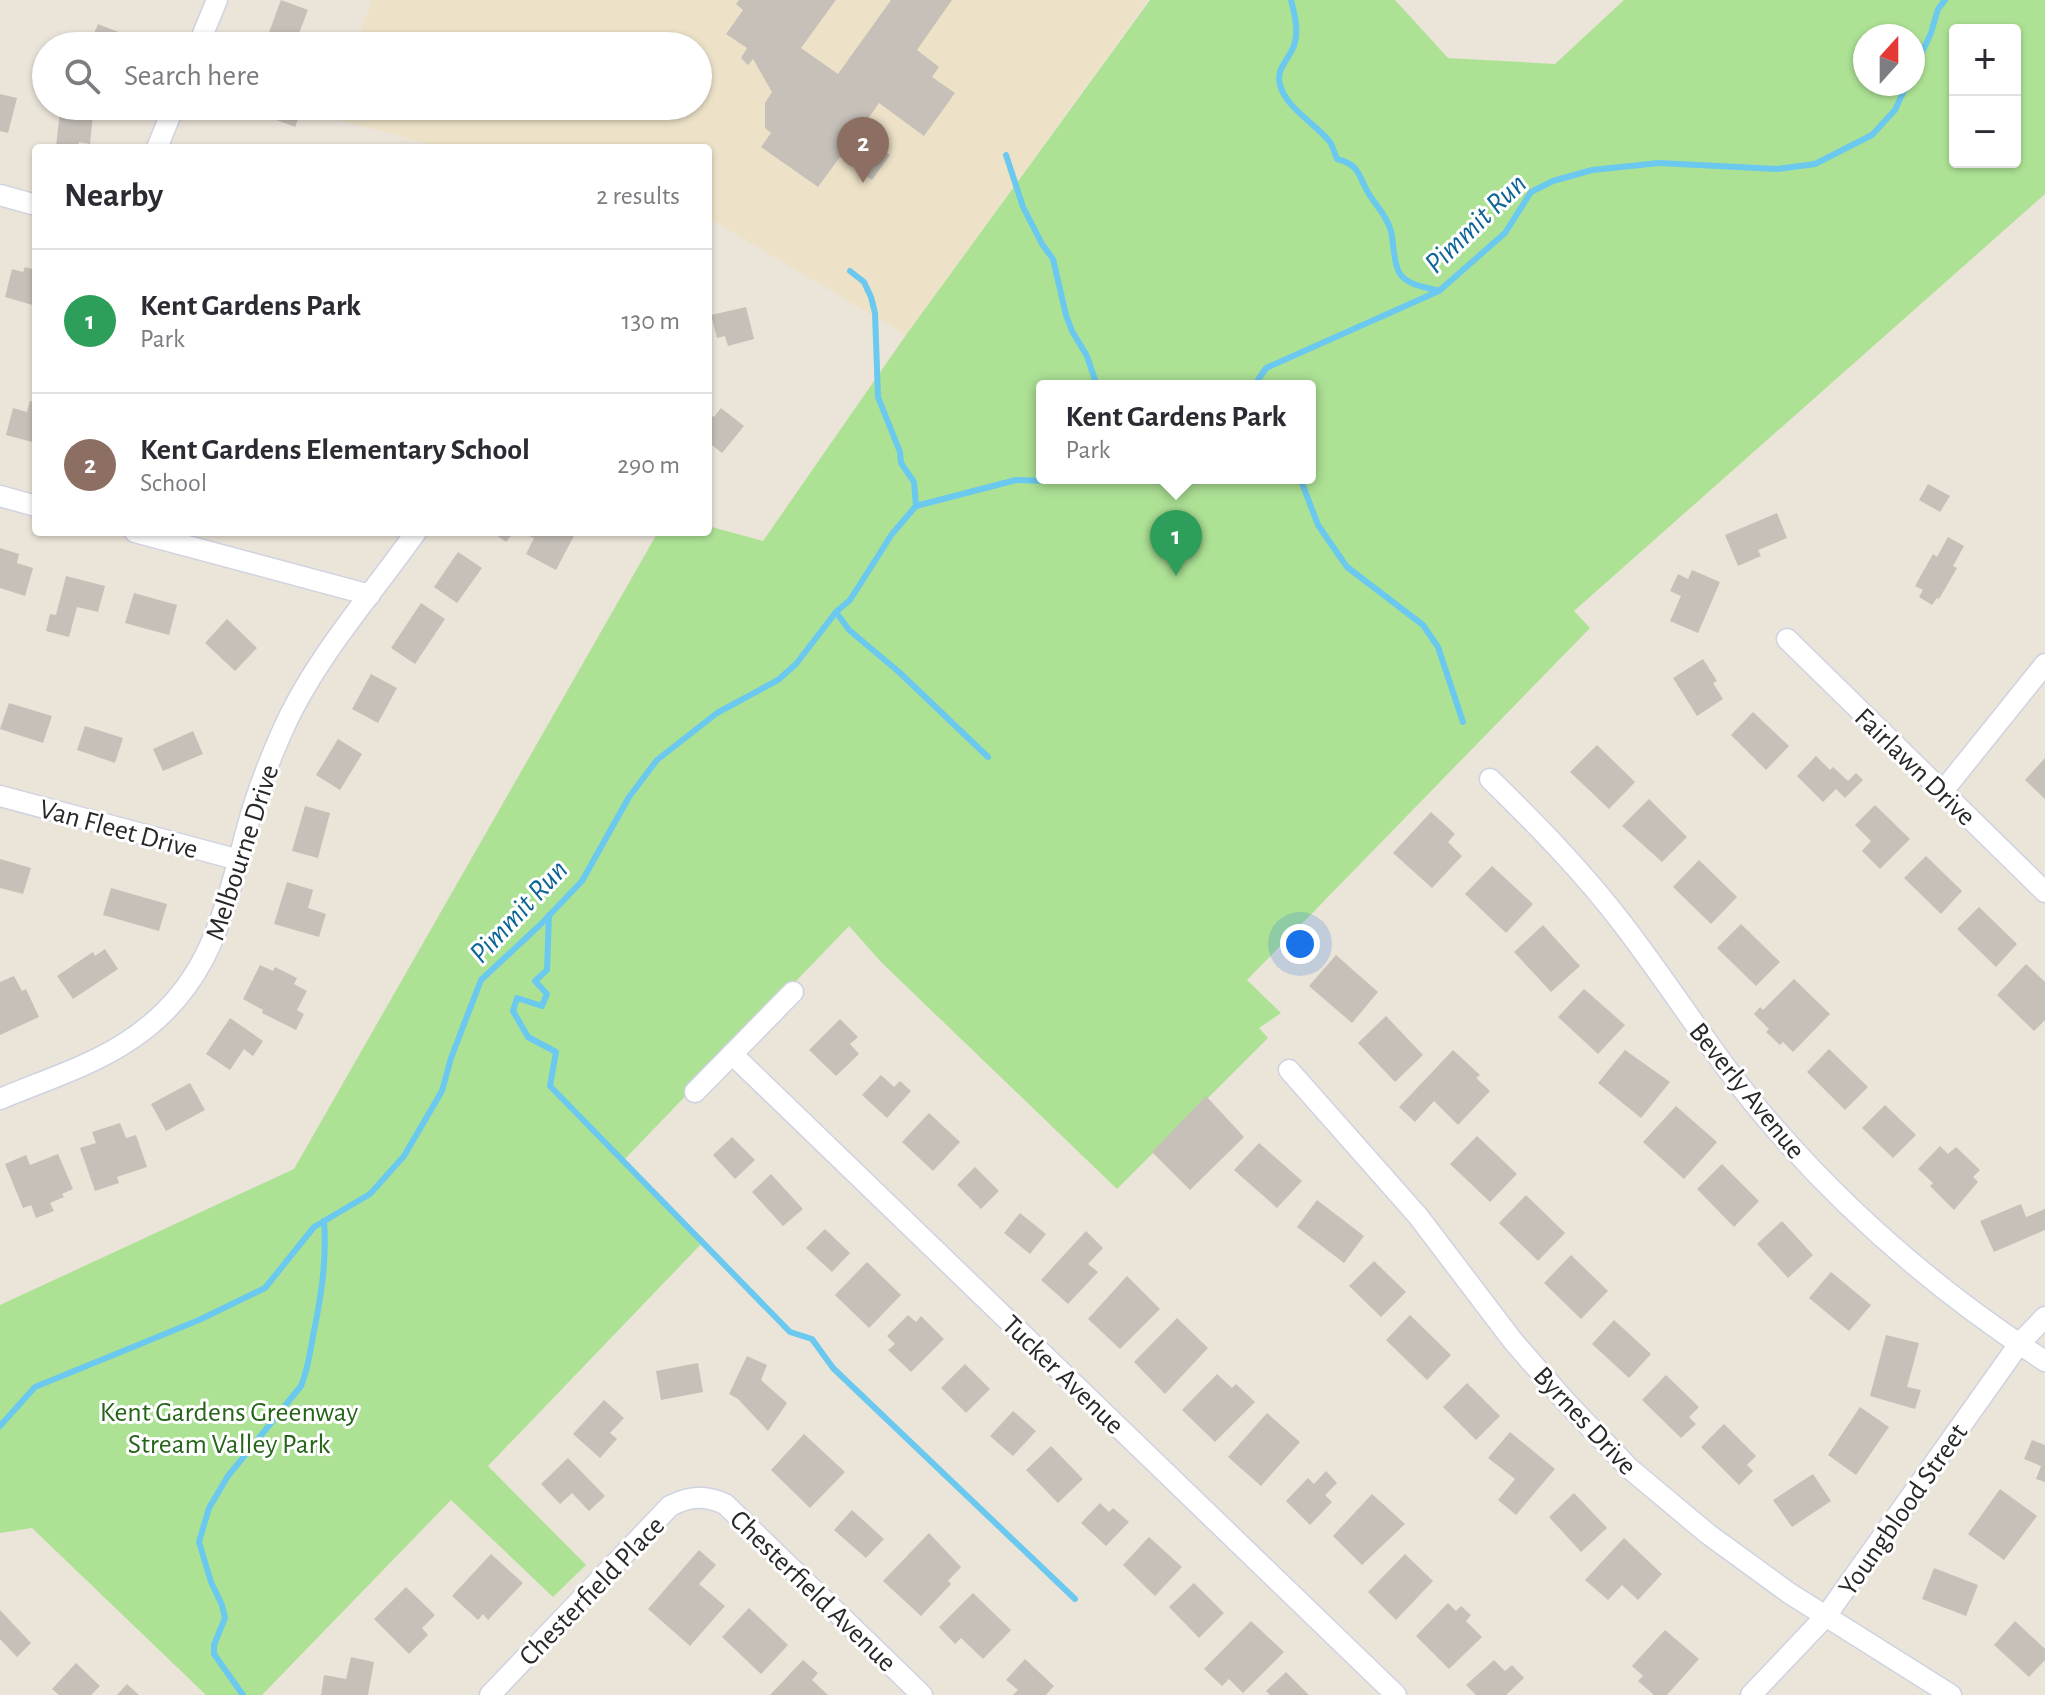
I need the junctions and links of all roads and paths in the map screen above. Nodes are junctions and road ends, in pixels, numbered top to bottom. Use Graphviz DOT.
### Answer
graph roads {
  1 [pos="217,0"];
  2 [pos="204,32"];
  3 [pos="168,120"];
  4 [pos="159,144"];
  5 [pos="0,195"];
  6 [pos="32,204"];
  7 [pos="0,496"];
  8 [pos="32,505"];
  9 [pos="150,536"];
  10 [pos="413,536"];
  11 [pos="370,595"];
  12 [pos="1787,639"];
  13 [pos="2045,664"];
  14 [pos="1490,779"];
  15 [pos="1943,791"];
  16 [pos="0,796"];
  17 [pos="239,860"];
  18 [pos="2045,892"];
  19 [pos="793,992"];
  20 [pos="732,1054"];
  21 [pos="1289,1070"];
  22 [pos="695,1092"];
  23 [pos="0,1099"];
  24 [pos="2045,1317"];
  25 [pos="2019,1344"];
  26 [pos="2045,1361"];
  27 [pos="698,1488"];
  28 [pos="1826,1616"];
  29 [pos="490,1695"];
  30 [pos="922,1695"];
  31 [pos="1396,1695"];
  32 [pos="1751,1695"];
  33 [pos="1951,1695"];
  1 -- 2 [label="street"];
  3 -- 4 [label="street"];
  5 -- 6 [label="street"];
  7 -- 8 [label="street"];
  9 -- 11 [label="street"];
  10 -- 11 [label="street, Melbourne Drive"];
  11 -- 17 [label="street, Melbourne Drive"];
  12 -- 15 [label="street, Fairlawn Drive"];
  13 -- 15 [label="street"];
  14 -- 25 [label="street, Beverly Avenue"];
  15 -- 18 [label="street, Fairlawn Drive"];
  16 -- 17 [label="street, Van Fleet Drive"];
  17 -- 23 [label="street, Melbourne Drive"];
  19 -- 20 [label="street"];
  20 -- 22 [label="street"];
  20 -- 31 [label="street, Tucker Avenue"];
  21 -- 28 [label="street, Byrnes Drive"];
  24 -- 25 [label="street, Youngblood Street"];
  25 -- 26 [label="street, Beverly Avenue"];
  25 -- 28 [label="street, Youngblood Street"];
  27 -- 29 [label="street, Chesterfield Place"];
  27 -- 30 [label="street, Chesterfield Avenue"];
  28 -- 32 [label="street, Youngblood Street"];
  28 -- 33 [label="street, Byrnes Drive"];
}
